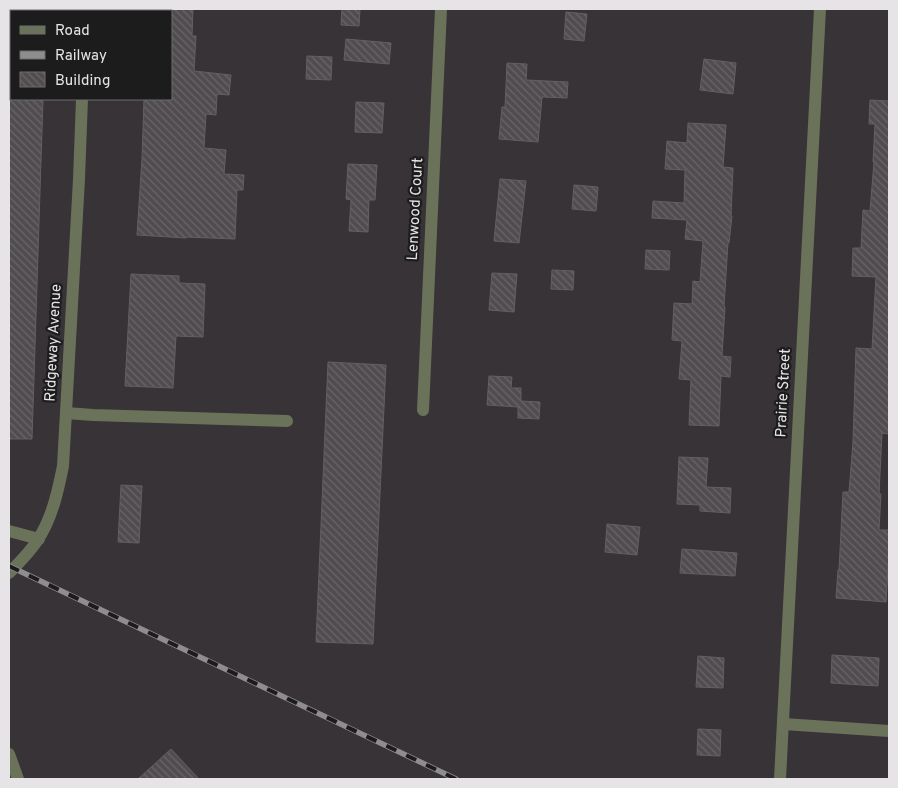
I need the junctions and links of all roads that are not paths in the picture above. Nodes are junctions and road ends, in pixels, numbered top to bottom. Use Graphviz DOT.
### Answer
graph roads {
  1 [pos="441,9"];
  2 [pos="820,9"];
  3 [pos="82,100"];
  4 [pos="422,410"];
  5 [pos="66,413"];
  6 [pos="287,421"];
  7 [pos="9,531"];
  8 [pos="38,539"];
  9 [pos="9,573"];
  10 [pos="783,724"];
  11 [pos="889,731"];
  12 [pos="9,754"];
  13 [pos="18,779"];
  14 [pos="780,779"];
  1 -- 4 [label="street, Lenwood Court"];
  2 -- 10 [label="street, Prairie Street"];
  3 -- 5 [label="street, Ridgeway Avenue"];
  5 -- 6 [label="street"];
  5 -- 8 [label="street, Ridgeway Avenue"];
  7 -- 8 [label="street"];
  8 -- 9 [label="street, Ridgeway Avenue"];
  10 -- 11 [label="street"];
  10 -- 14 [label="street, Prairie Street"];
  12 -- 13 [label="street"];
}
